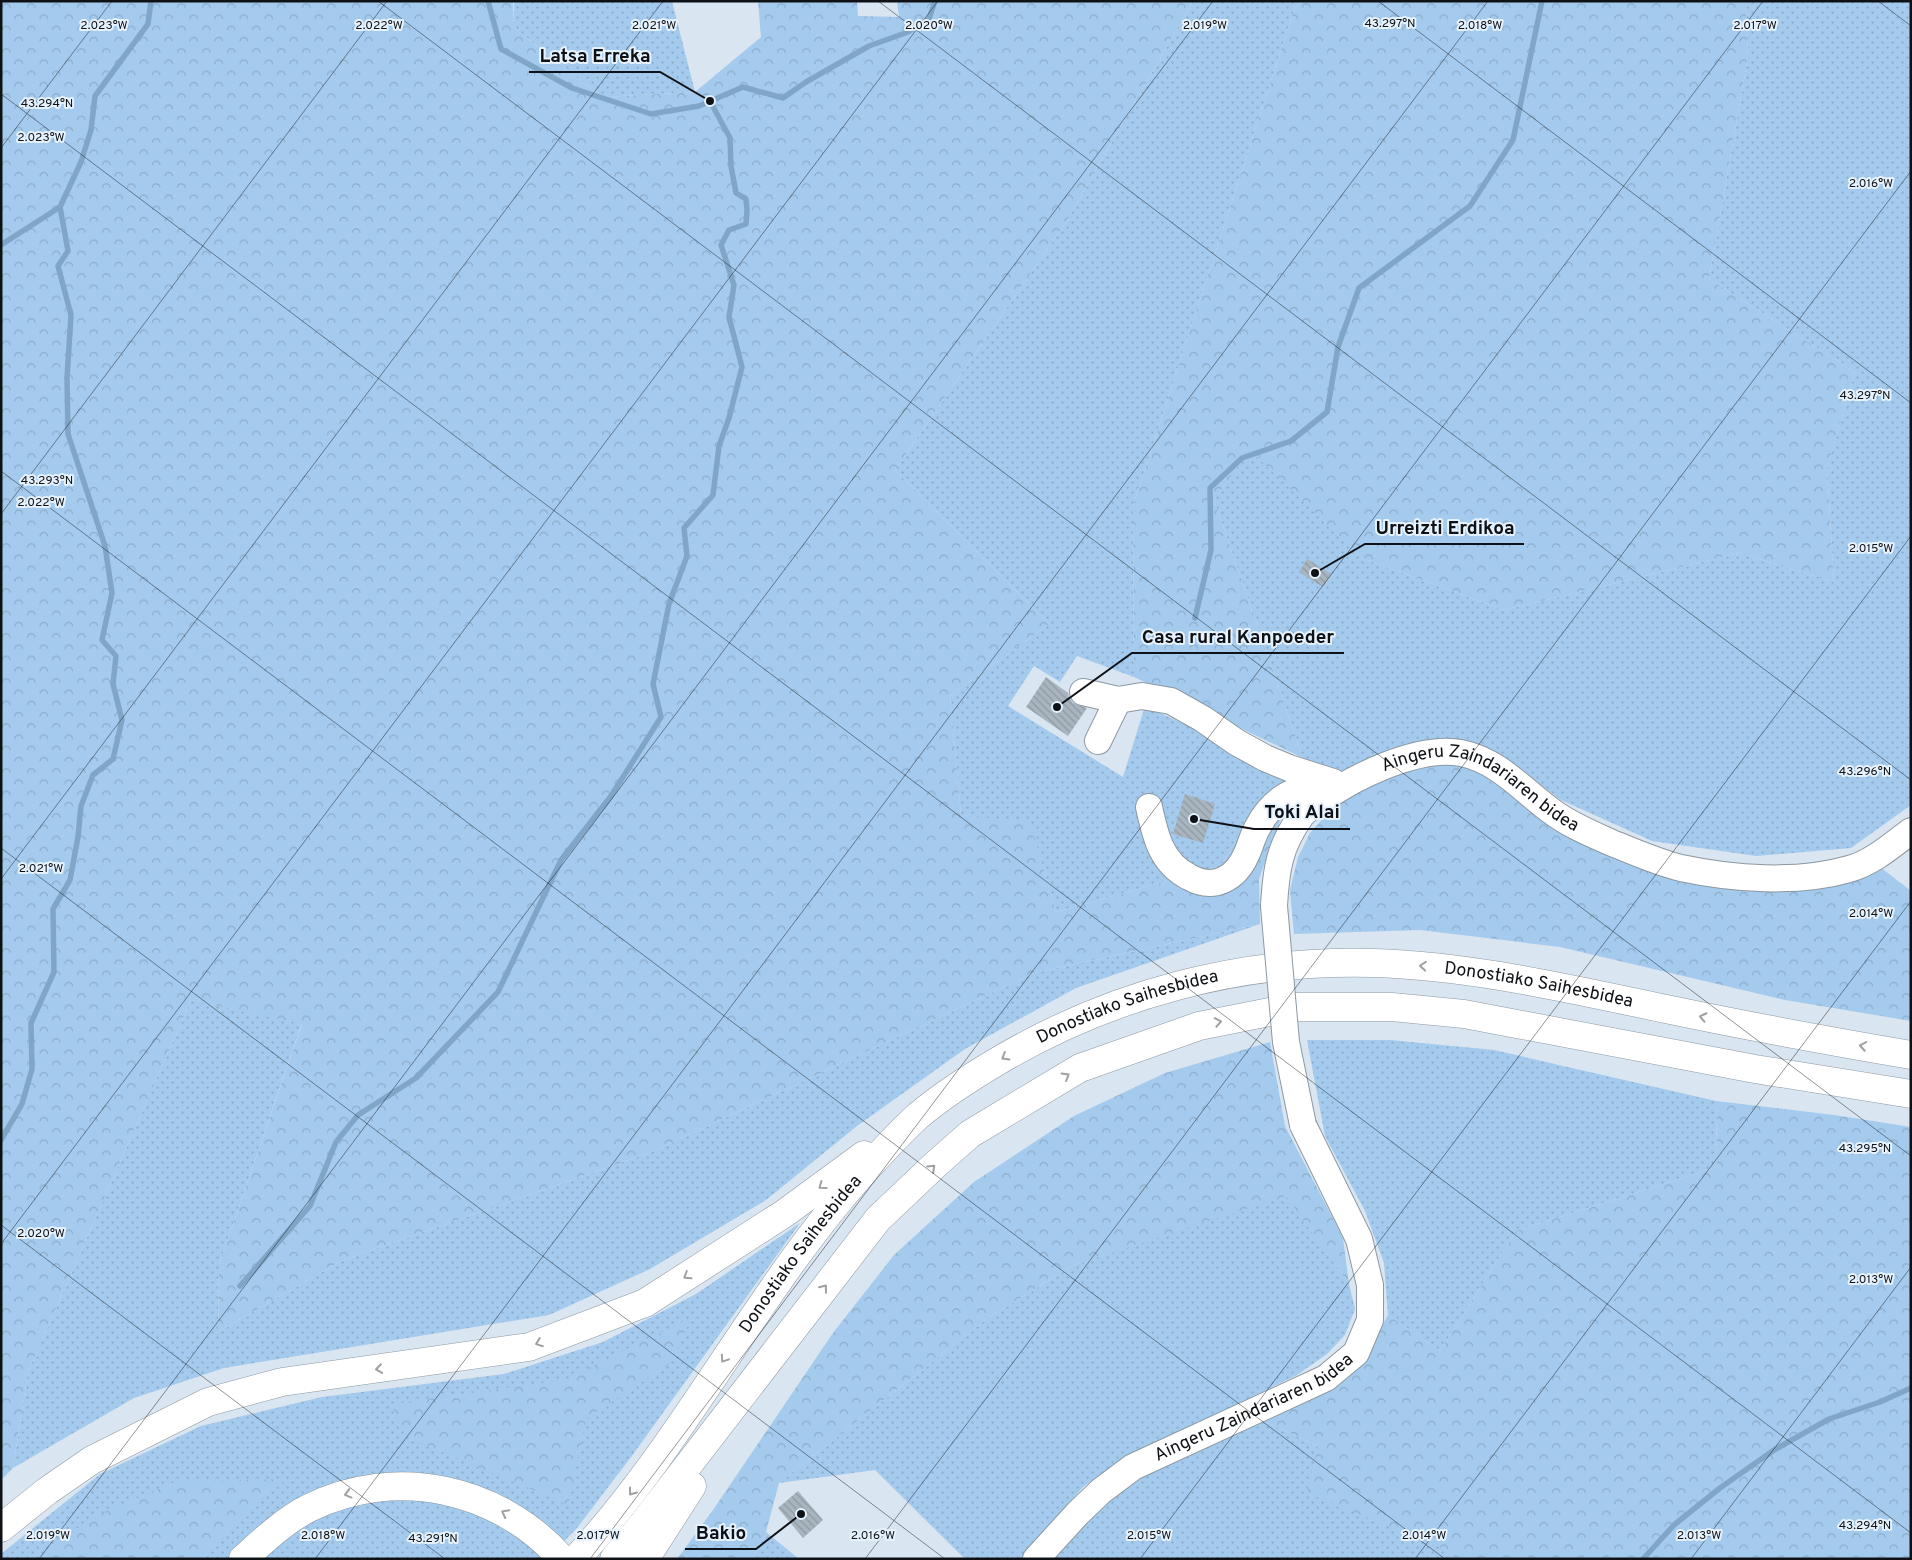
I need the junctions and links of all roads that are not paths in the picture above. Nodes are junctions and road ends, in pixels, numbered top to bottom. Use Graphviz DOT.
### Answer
graph roads {
  1 [pos="1082,692"];
  2 [pos="1118,700"];
  3 [pos="1098,741"];
  4 [pos="1344,785"];
  5 [pos="1149,807"];
  6 [pos="1911,831"];
  7 [pos="1911,1054"];
  8 [pos="1911,1094"];
  9 [pos="918,1116"];
  10 [pos="794,1327"];
  11 [pos="1,1528"];
  12 [pos="554,1550"];
  13 [pos="242,1559"];
  14 [pos="576,1559"];
  15 [pos="614,1559"];
  16 [pos="646,1559"];
  17 [pos="1036,1559"];
  1 -- 2 [label="street"];
  2 -- 3 [label="street"];
  2 -- 4 [label="street"];
  4 -- 5 [label="street"];
  4 -- 6 [label="street, Aingeru Zaindariaren bidea"];
  4 -- 17 [label="street, Aingeru Zaindariaren bidea, bridge"];
  7 -- 9 [label="highway, Donostiako Saihesbidea, one-way"];
  10 -- 8 [label="highway, one-way"];
  9 -- 11 [label="highway, one-way"];
  9 -- 14 [label="highway, Donostiako Saihesbidea, one-way"];
  10 -- 15 [label="highway"];
  10 -- 16 [label="highway"];
  12 -- 13 [label="highway, one-way"];
}
